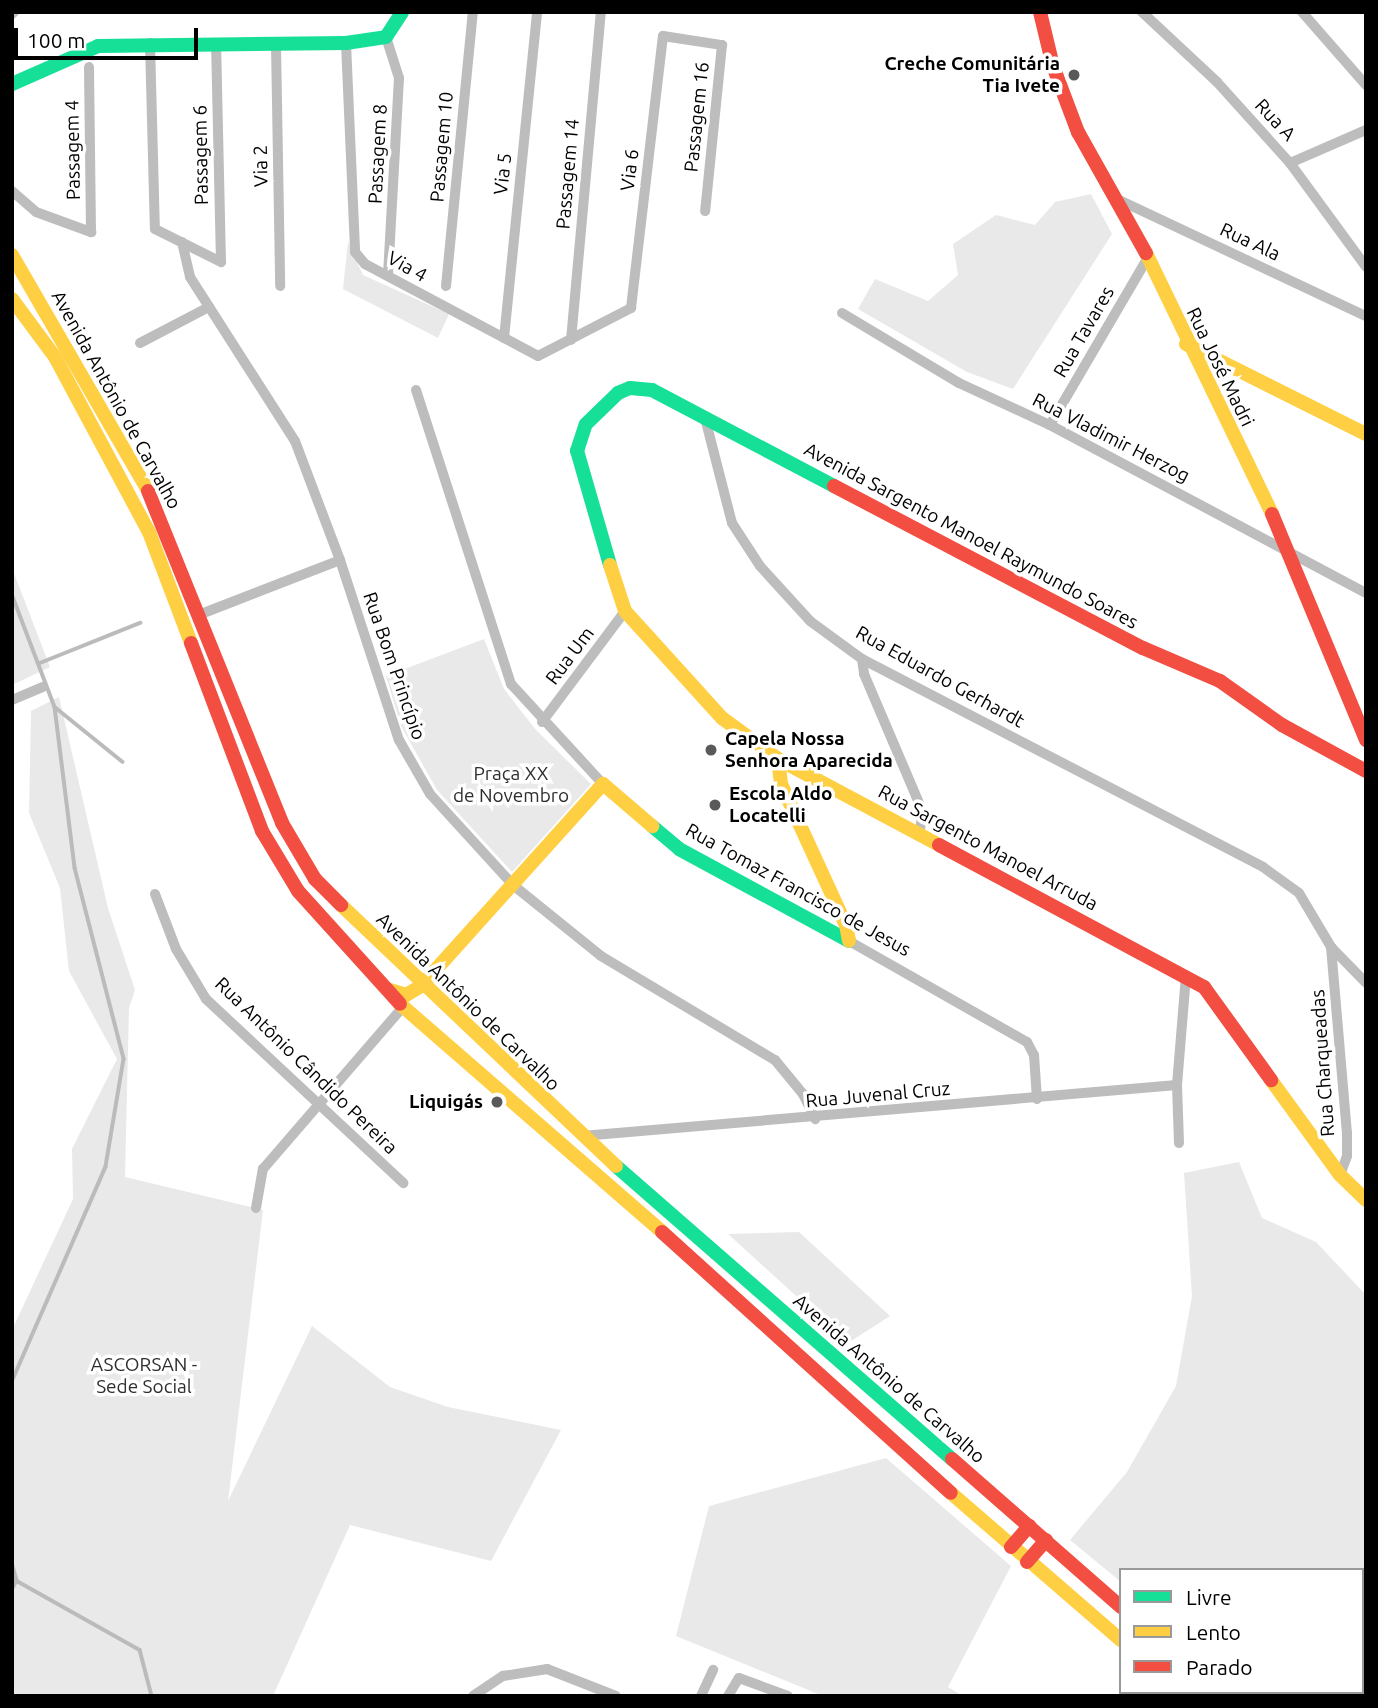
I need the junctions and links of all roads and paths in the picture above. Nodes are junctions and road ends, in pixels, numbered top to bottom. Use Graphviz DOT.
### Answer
graph roads {
  1 [pos="402,12"];
  2 [pos="473,12"];
  3 [pos="537,12"];
  4 [pos="601,12"];
  5 [pos="1040,12"];
  6 [pos="1142,12"];
  7 [pos="1302,12"];
  8 [pos="663,36"];
  9 [pos="386,37"];
  10 [pos="150,43"];
  11 [pos="346,43"];
  12 [pos="276,45"];
  13 [pos="216,47"];
  14 [pos="89,67"];
  15 [pos="12,84"];
  16 [pos="1366,85"];
  17 [pos="1366,130"];
  18 [pos="1290,163"];
  19 [pos="12,191"];
  20 [pos="1119,200"];
  21 [pos="705,211"];
  22 [pos="182,242"];
  23 [pos="12,255"];
  24 [pos="1149,257"];
  25 [pos="1366,267"];
  26 [pos="388,276"];
  27 [pos="280,286"];
  28 [pos="446,286"];
  29 [pos="12,299"];
  30 [pos="209,307"];
  31 [pos="631,308"];
  32 [pos="842,313"];
  33 [pos="1366,316"];
  34 [pos="504,338"];
  35 [pos="571,340"];
  36 [pos="140,343"];
  37 [pos="1186,344"];
  38 [pos="416,390"];
  39 [pos="705,418"];
  40 [pos="1050,425"];
  41 [pos="1366,434"];
  42 [pos="577,451"];
  43 [pos="1290,550"];
  44 [pos="340,560"];
  45 [pos="1366,593"];
  46 [pos="625,611"];
  47 [pos="201,614"];
  48 [pos="862,659"];
  49 [pos="42,687"];
  50 [pos="12,700"];
  51 [pos="542,722"];
  52 [pos="1366,740"];
  53 [pos="778,759"];
  54 [pos="1366,771"];
  55 [pos="603,784"];
  56 [pos="919,834"];
  57 [pos="513,885"];
  58 [pos="155,894"];
  59 [pos="849,941"];
  60 [pos="1331,947"];
  61 [pos="1186,976"];
  62 [pos="1366,983"];
  63 [pos="421,986"];
  64 [pos="383,988"];
  65 [pos="403,1007"];
  66 [pos="444,1009"];
  67 [pos="1177,1085"];
  68 [pos="1037,1099"];
  69 [pos="315,1104"];
  70 [pos="815,1119"];
  71 [pos="582,1136"];
  72 [pos="1179,1143"];
  73 [pos="1340,1174"];
  74 [pos="402,1183"];
  75 [pos="1366,1200"];
  76 [pos="256,1208"];
  77 [pos="1029,1526"];
  78 [pos="1046,1540"];
  79 [pos="1011,1547"];
  80 [pos="1027,1562"];
  81 [pos="1119,1605"];
  82 [pos="1119,1638"];
  83 [pos="713,1670"];
  84 [pos="473,1696"];
  85 [pos="616,1696"];
  86 [pos="701,1696"];
  87 [pos="728,1696"];
  88 [pos="788,1696"];
  1 -- 9 [label="street"];
  2 -- 28 [label="street, Passagem 10"];
  3 -- 34 [label="street, Via 5"];
  4 -- 35 [label="street, Passagem 14"];
  5 -- 20 [label="street, Rua José Madri"];
  6 -- 18 [label="street, Rua A"];
  7 -- 16 [label="street"];
  8 -- 21 [label="street, Passagem 16"];
  8 -- 31 [label="street, Via 6"];
  9 -- 11 [label="street"];
  9 -- 26 [label="street, Passagem 8"];
  10 -- 13 [label="street"];
  10 -- 15 [label="street"];
  10 -- 22 [label="street"];
  11 -- 12 [label="street"];
  11 -- 26 [label="street, Via 4"];
  12 -- 13 [label="street"];
  12 -- 27 [label="street, Via 2"];
  13 -- 22 [label="street, Passagem 6"];
  14 -- 19 [label="street, Passagem 4"];
  17 -- 18 [label="street"];
  18 -- 25 [label="street, Rua A"];
  20 -- 24 [label="street, Rua José Madri"];
  20 -- 33 [label="street, Rua Ala"];
  22 -- 30 [label="street, Rua Bom Princípio"];
  23 -- 47 [label="street, Avenida Antônio de Carvalho"];
  24 -- 37 [label="street, Rua José Madri"];
  24 -- 40 [label="street, Rua Tavares"];
  26 -- 34 [label="street, Via 4"];
  29 -- 64 [label="street, Avenida Antônio de Carvalho"];
  30 -- 36 [label="street"];
  30 -- 44 [label="street, Rua Bom Princípio"];
  31 -- 35 [label="street, Via 4"];
  32 -- 40 [label="street, Rua Vladimir Herzog"];
  34 -- 35 [label="street, Via 4"];
  37 -- 41 [label="street"];
  37 -- 43 [label="street, Rua José Madri"];
  38 -- 51 [label="street, Rua Tomaz Francisco de Jesus"];
  39 -- 42 [label="street, Avenida Sargento Manoel Raymundo Soares"];
  39 -- 48 [label="street, Rua Eduardo Gerhardt"];
  39 -- 54 [label="street, Avenida Sargento Manoel Raymundo Soares"];
  40 -- 43 [label="street, Rua Vladimir Herzog"];
  42 -- 46 [label="street, Rua Sargento Manoel Arruda"];
  43 -- 45 [label="street, Rua Vladimir Herzog"];
  43 -- 52 [label="street, Rua José Madri"];
  44 -- 47 [label="street"];
  44 -- 57 [label="street, Rua Bom Princípio"];
  46 -- 51 [label="street, Rua Um"];
  46 -- 53 [label="street, Rua Sargento Manoel Arruda"];
  47 -- 63 [label="street, Avenida Antônio de Carvalho"];
  48 -- 56 [label="street"];
  48 -- 60 [label="street, Rua Eduardo Gerhardt"];
  49 -- 50 [label="street"];
  51 -- 55 [label="street, Rua Tomaz Francisco de Jesus"];
  53 -- 56 [label="street, Rua Sargento Manoel Arruda"];
  53 -- 59 [label="street"];
  55 -- 57 [label="street"];
  55 -- 59 [label="street, Rua Tomaz Francisco de Jesus"];
  56 -- 61 [label="street, Rua Sargento Manoel Arruda"];
  57 -- 63 [label="street"];
  57 -- 70 [label="street, Rua Bom Princípio"];
  58 -- 69 [label="street, Rua Antônio Cândido Pereira"];
  59 -- 68 [label="street, Rua Tomaz Francisco de Jesus"];
  60 -- 62 [label="street"];
  60 -- 73 [label="street, Rua Charqueadas"];
  61 -- 67 [label="street"];
  61 -- 73 [label="street, Rua Sargento Manoel Arruda"];
  63 -- 64 [label="street"];
  63 -- 66 [label="street, Avenida Antônio de Carvalho"];
  64 -- 65 [label="street, Avenida Antônio de Carvalho"];
  65 -- 66 [label="street"];
  65 -- 69 [label="street"];
  65 -- 79 [label="street, Avenida Antônio de Carvalho"];
  66 -- 71 [label="street, Avenida Antônio de Carvalho"];
  67 -- 68 [label="street, Rua Juvenal Cruz"];
  67 -- 72 [label="street"];
  68 -- 70 [label="street, Rua Juvenal Cruz"];
  69 -- 74 [label="street, Rua Antônio Cândido Pereira"];
  69 -- 76 [label="street"];
  70 -- 71 [label="street, Rua Juvenal Cruz"];
  71 -- 77 [label="street, Avenida Antônio de Carvalho"];
  73 -- 75 [label="street, Rua Sargento Manoel Arruda"];
  77 -- 78 [label="street, Avenida Antônio de Carvalho"];
  77 -- 79 [label="street"];
  78 -- 80 [label="street"];
  78 -- 81 [label="street, Avenida Antônio de Carvalho"];
  79 -- 80 [label="street, Avenida Antônio de Carvalho"];
  80 -- 82 [label="street, Avenida Antônio de Carvalho"];
  83 -- 86 [label="street"];
  84 -- 85 [label="street"];
  87 -- 88 [label="street"];
}
